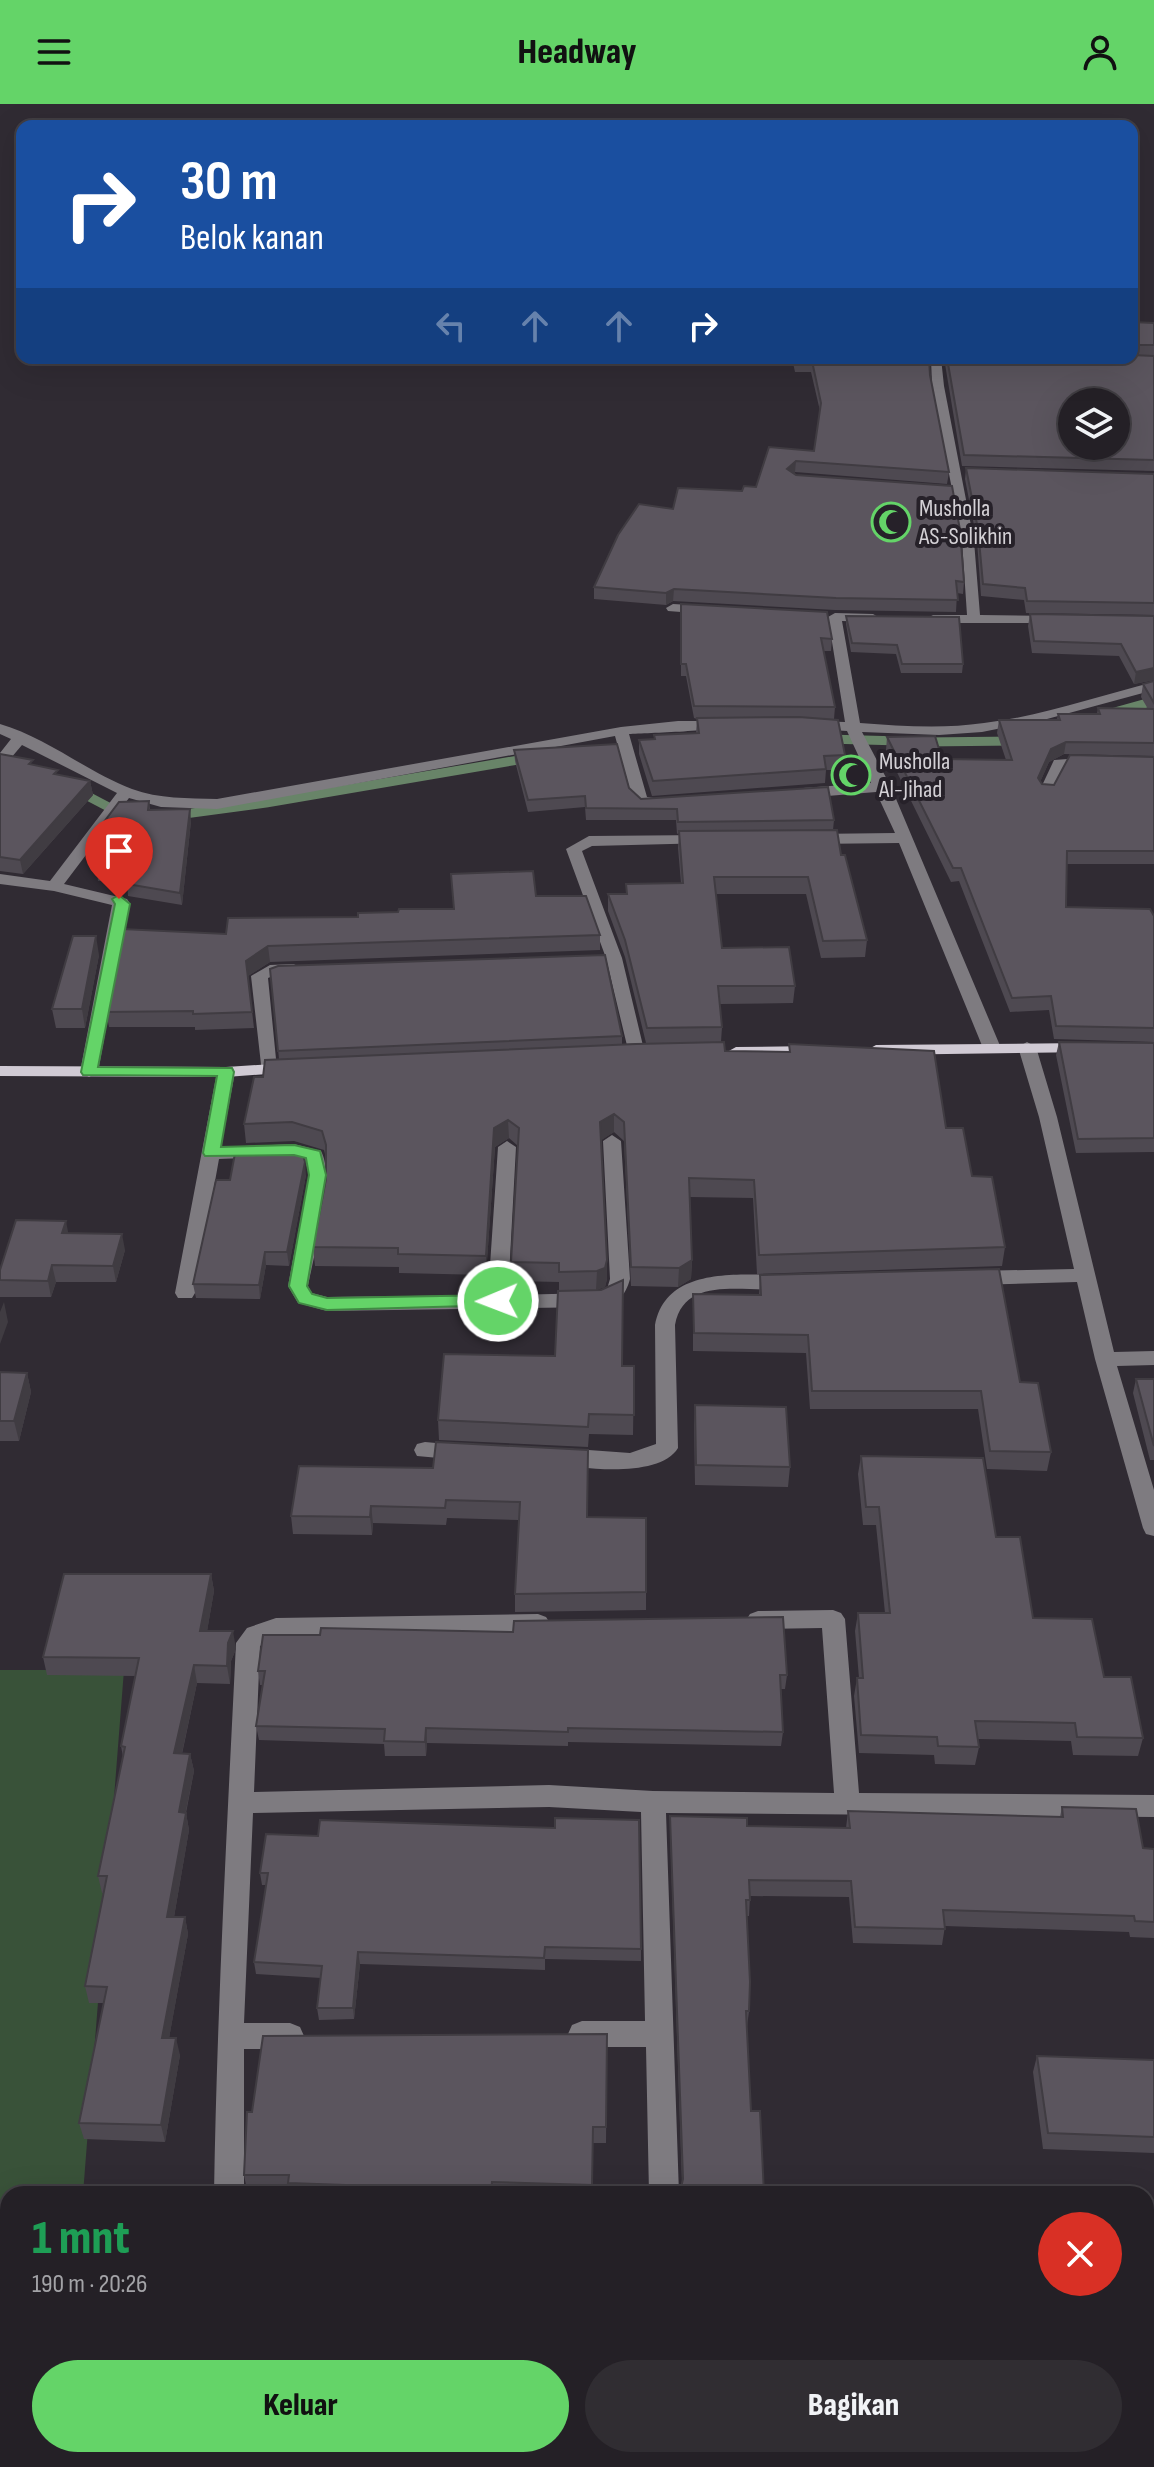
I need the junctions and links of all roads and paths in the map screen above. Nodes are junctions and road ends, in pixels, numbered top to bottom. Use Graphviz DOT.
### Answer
graph roads {
  1 [pos="936,364"];
  2 [pos="957,472"];
  3 [pos="971,472"];
  4 [pos="945,490"];
  5 [pos="960,491"];
  6 [pos="673,608"];
  7 [pos="717,611"];
  8 [pos="895,618"];
  9 [pos="911,619"];
  10 [pos="974,620"];
  11 [pos="1064,620"];
  12 [pos="1154,686"];
  13 [pos="798,724"];
  14 [pos="738,725"];
  15 [pos="0,728"];
  16 [pos="621,731"];
  17 [pos="856,736"];
  18 [pos="21,737"];
  19 [pos="1107,761"];
  20 [pos="0,762"];
  21 [pos="883,787"];
  22 [pos="126,792"];
  23 [pos="1047,792"];
  24 [pos="790,793"];
  25 [pos="681,802"];
  26 [pos="905,838"];
  27 [pos="795,839"];
  28 [pos="715,840"];
  29 [pos="0,879"];
  30 [pos="54,886"];
  31 [pos="307,968"];
  32 [pos="1027,1047"];
  33 [pos="992,1048"];
  34 [pos="1106,1048"];
  35 [pos="713,1053"];
  36 [pos="636,1054"];
  37 [pos="314,1067"];
  38 [pos="268,1069"];
  39 [pos="0,1071"];
  40 [pos="89,1072"];
  41 [pos="226,1072"];
  42 [pos="612,1141"];
  43 [pos="507,1147"];
  44 [pos="211,1153"];
  45 [pos="1085,1275"];
  46 [pos="958,1278"];
  47 [pos="816,1281"];
  48 [pos="185,1293"];
  49 [pos="498,1301"];
  50 [pos="1154,1358"];
  51 [pos="1105,1359"];
  52 [pos="425,1450"];
  53 [pos="487,1453"];
  54 [pos="533,1455"];
  55 [pos="1145,1476"];
  56 [pos="1154,1528"];
  57 [pos="728,1621"];
  58 [pos="556,1623"];
  59 [pos="653,1802"];
  60 [pos="239,1803"];
  61 [pos="847,1804"];
  62 [pos="1154,1806"];
  63 [pos="548,2034"];
  64 [pos="660,2034"];
  65 [pos="230,2036"];
  66 [pos="309,2036"];
  67 [pos="229,2186"];
  68 [pos="664,2186"];
  1 -- 2 [label="street"];
  2 -- 3 [label="street"];
  2 -- 5 [label="street"];
  4 -- 5 [label="street"];
  5 -- 10 [label="street"];
  6 -- 7 [label="street"];
  8 -- 17 [label="street"];
  9 -- 10 [label="street"];
  10 -- 11 [label="street"];
  12 -- 17 [label="street"];
  13 -- 17 [label="street"];
  14 -- 16 [label="street"];
  15 -- 18 [label="street"];
  16 -- 22 [label="street"];
  16 -- 25 [label="street"];
  17 -- 21 [label="street"];
  18 -- 20 [label="street"];
  18 -- 22 [label="street"];
  19 -- 23 [label="street"];
  21 -- 24 [label="street"];
  21 -- 26 [label="street"];
  22 -- 30 [label="street"];
  26 -- 27 [label="street"];
  26 -- 33 [label="street"];
  28 -- 36 [label="street"];
  29 -- 30 [label="street"];
  30 -- 40 [label="street"];
  31 -- 38 [label="street"];
  32 -- 33 [label="main road"];
  32 -- 34 [label="main road"];
  32 -- 45 [label="street"];
  33 -- 35 [label="main road"];
  37 -- 38 [label="main road"];
  38 -- 41 [label="main road"];
  39 -- 40 [label="main road"];
  40 -- 41 [label="main road"];
  41 -- 44 [label="street"];
  42 -- 49 [label="street"];
  43 -- 49 [label="street"];
  44 -- 48 [label="street"];
  44 -- 49 [label="street"];
  45 -- 46 [label="street"];
  45 -- 51 [label="street"];
  47 -- 54 [label="street"];
  50 -- 51 [label="street"];
  51 -- 55 [label="street"];
  52 -- 53 [label="street"];
  55 -- 56 [label="street"];
  57 -- 61 [label="street"];
  58 -- 60 [label="street"];
  59 -- 60 [label="street"];
  59 -- 61 [label="street"];
  59 -- 64 [label="street"];
  60 -- 65 [label="street"];
  61 -- 62 [label="street"];
  63 -- 64 [label="street"];
  64 -- 68 [label="street"];
  65 -- 66 [label="street"];
  65 -- 67 [label="street"];
}
